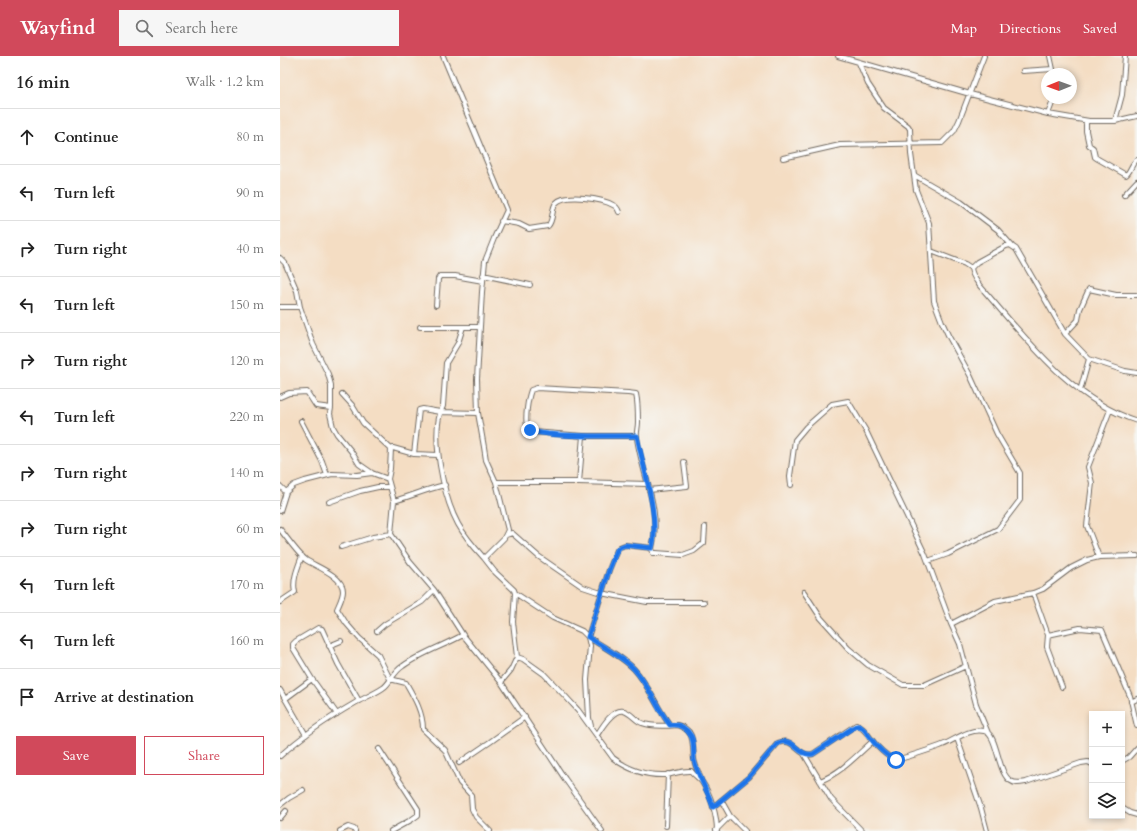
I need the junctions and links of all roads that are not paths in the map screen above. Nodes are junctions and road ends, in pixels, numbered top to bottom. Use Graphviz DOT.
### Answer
graph roads {
  1 [pos="443,56"];
  2 [pos="838,56"];
  3 [pos="984,56"];
  4 [pos="1050,56"];
  5 [pos="1125,56"];
  6 [pos="859,63"];
  7 [pos="1052,68"];
  8 [pos="1024,71"];
  9 [pos="1041,72"];
  10 [pos="970,94"];
  11 [pos="1052,104"];
  12 [pos="1048,114"];
  13 [pos="1137,116"];
  14 [pos="1086,121"];
  15 [pos="1115,121"];
  16 [pos="910,142"];
  17 [pos="783,158"];
  18 [pos="1137,160"];
  19 [pos="914,176"];
  20 [pos="1137,181"];
  21 [pos="1124,195"];
  22 [pos="619,212"];
  23 [pos="501,221"];
  24 [pos="1013,246"];
  25 [pos="931,251"];
  26 [pos="280,258"];
  27 [pos="972,268"];
  28 [pos="483,275"];
  29 [pos="483,281"];
  30 [pos="530,285"];
  31 [pos="1137,295"];
  32 [pos="436,305"];
  33 [pos="280,307"];
  34 [pos="300,307"];
  35 [pos="420,327"];
  36 [pos="463,327"];
  37 [pos="479,327"];
  38 [pos="1065,334"];
  39 [pos="1089,359"];
  40 [pos="1137,373"];
  41 [pos="1080,391"];
  42 [pos="342,394"];
  43 [pos="280,396"];
  44 [pos="332,408"];
  45 [pos="1110,410"];
  46 [pos="440,412"];
  47 [pos="478,413"];
  48 [pos="302,421"];
  49 [pos="1137,421"];
  50 [pos="583,436"];
  51 [pos="637,436"];
  52 [pos="391,449"];
  53 [pos="414,454"];
  54 [pos="438,455"];
  55 [pos="684,462"];
  56 [pos="372,473"];
  57 [pos="327,475"];
  58 [pos="388,479"];
  59 [pos="496,482"];
  60 [pos="579,482"];
  61 [pos="647,484"];
  62 [pos="445,485"];
  63 [pos="791,485"];
  64 [pos="280,486"];
  65 [pos="390,487"];
  66 [pos="649,490"];
  67 [pos="286,492"];
  68 [pos="394,501"];
  69 [pos="329,502"];
  70 [pos="280,511"];
  71 [pos="705,527"];
  72 [pos="280,529"];
  73 [pos="391,534"];
  74 [pos="506,535"];
  75 [pos="341,547"];
  76 [pos="652,548"];
  77 [pos="302,556"];
  78 [pos="1137,556"];
  79 [pos="1099,557"];
  80 [pos="484,558"];
  81 [pos="928,561"];
  82 [pos="434,590"];
  83 [pos="804,592"];
  84 [pos="516,593"];
  85 [pos="1033,593"];
  86 [pos="601,594"];
  87 [pos="280,602"];
  88 [pos="704,602"];
  89 [pos="951,624"];
  90 [pos="377,632"];
  91 [pos="463,635"];
  92 [pos="1048,635"];
  93 [pos="588,637"];
  94 [pos="341,641"];
  95 [pos="329,646"];
  96 [pos="517,657"];
  97 [pos="966,666"];
  98 [pos="312,679"];
  99 [pos="390,679"];
  100 [pos="501,682"];
  101 [pos="1062,687"];
  102 [pos="280,690"];
  103 [pos="285,698"];
  104 [pos="1137,699"];
  105 [pos="358,701"];
  106 [pos="1131,702"];
  107 [pos="338,714"];
  108 [pos="525,717"];
  109 [pos="670,725"];
  110 [pos="1137,726"];
  111 [pos="592,730"];
  112 [pos="988,733"];
  113 [pos="306,735"];
  114 [pos="597,735"];
  115 [pos="957,738"];
  116 [pos="873,741"];
  117 [pos="1137,748"];
  118 [pos="379,749"];
  119 [pos="804,754"];
  120 [pos="280,756"];
  121 [pos="1125,759"];
  122 [pos="1089,762"];
  123 [pos="459,763"];
  124 [pos="668,774"];
  125 [pos="820,781"];
  126 [pos="702,782"];
  127 [pos="303,790"];
  128 [pos="721,800"];
  129 [pos="280,805"];
  130 [pos="713,807"];
  131 [pos="1125,810"];
  132 [pos="286,812"];
  133 [pos="1137,814"];
  134 [pos="730,816"];
  135 [pos="280,818"];
  136 [pos="666,826"];
  137 [pos="716,830"];
  138 [pos="340,831"];
  139 [pos="355,831"];
  140 [pos="391,831"];
  141 [pos="490,831"];
  142 [pos="602,831"];
  143 [pos="745,831"];
  144 [pos="862,831"];
  145 [pos="987,831"];
  1 -- 23 [label="street"];
  2 -- 6 [label="street"];
  3 -- 10 [label="street"];
  4 -- 7 [label="street"];
  5 -- 15 [label="street"];
  6 -- 10 [label="street"];
  6 -- 16 [label="street"];
  8 -- 9 [label="street"];
  10 -- 12 [label="street"];
  10 -- 16 [label="street"];
  11 -- 12 [label="street"];
  12 -- 14 [label="street"];
  13 -- 15 [label="street"];
  14 -- 15 [label="street"];
  14 -- 18 [label="street"];
  16 -- 17 [label="street"];
  16 -- 19 [label="street"];
  19 -- 24 [label="street"];
  19 -- 25 [label="street"];
  20 -- 21 [label="street"];
  22 -- 23 [label="street"];
  23 -- 28 [label="street"];
  24 -- 27 [label="street"];
  24 -- 38 [label="street"];
  25 -- 27 [label="street"];
  25 -- 81 [label="street"];
  26 -- 34 [label="street"];
  27 -- 41 [label="street"];
  28 -- 29 [label="street"];
  28 -- 30 [label="street"];
  29 -- 32 [label="street"];
  29 -- 37 [label="street"];
  31 -- 38 [label="street"];
  33 -- 34 [label="street"];
  34 -- 44 [label="street"];
  35 -- 36 [label="street"];
  36 -- 37 [label="street"];
  36 -- 46 [label="street"];
  37 -- 47 [label="street"];
  38 -- 39 [label="street"];
  39 -- 40 [label="street"];
  39 -- 41 [label="street"];
  41 -- 45 [label="street"];
  42 -- 52 [label="street"];
  43 -- 44 [label="street"];
  44 -- 56 [label="street"];
  45 -- 49 [label="street"];
  45 -- 79 [label="street"];
  46 -- 47 [label="street"];
  46 -- 53 [label="street"];
  46 -- 54 [label="street"];
  47 -- 59 [label="street"];
  48 -- 57 [label="street"];
  50 -- 51 [label="street"];
  50 -- 51 [label="street"];
  50 -- 60 [label="street"];
  51 -- 61 [label="street"];
  52 -- 53 [label="street"];
  52 -- 58 [label="street"];
  53 -- 54 [label="street"];
  54 -- 62 [label="street"];
  55 -- 66 [label="street"];
  56 -- 57 [label="street"];
  56 -- 58 [label="street"];
  57 -- 67 [label="street"];
  58 -- 65 [label="street"];
  59 -- 60 [label="street"];
  59 -- 74 [label="street"];
  60 -- 61 [label="street"];
  61 -- 66 [label="street"];
  62 -- 68 [label="street"];
  62 -- 80 [label="street"];
  63 -- 81 [label="street"];
  64 -- 67 [label="street"];
  65 -- 68 [label="street"];
  65 -- 69 [label="street"];
  66 -- 76 [label="street"];
  67 -- 70 [label="street"];
  68 -- 73 [label="street"];
  71 -- 76 [label="street"];
  72 -- 77 [label="street"];
  73 -- 75 [label="street"];
  73 -- 82 [label="street"];
  74 -- 80 [label="street"];
  74 -- 86 [label="street"];
  76 -- 86 [label="street"];
  77 -- 87 [label="street"];
  77 -- 99 [label="street"];
  78 -- 79 [label="street"];
  79 -- 85 [label="street"];
  80 -- 84 [label="street"];
  81 -- 89 [label="street"];
  82 -- 90 [label="street"];
  82 -- 91 [label="street"];
  83 -- 97 [label="street"];
  84 -- 93 [label="street"];
  84 -- 96 [label="street"];
  85 -- 89 [label="street"];
  85 -- 92 [label="street"];
  86 -- 88 [label="street"];
  86 -- 93 [label="street"];
  89 -- 97 [label="street"];
  91 -- 99 [label="street"];
  91 -- 100 [label="street"];
  92 -- 101 [label="street"];
  92 -- 106 [label="street"];
  93 -- 109 [label="street"];
  93 -- 111 [label="street"];
  94 -- 95 [label="street"];
  95 -- 98 [label="street"];
  95 -- 105 [label="street"];
  96 -- 100 [label="street"];
  96 -- 111 [label="street"];
  97 -- 112 [label="street"];
  98 -- 103 [label="street"];
  98 -- 107 [label="street"];
  99 -- 105 [label="street"];
  99 -- 141 [label="street"];
  100 -- 108 [label="street"];
  102 -- 103 [label="street"];
  103 -- 113 [label="street"];
  104 -- 106 [label="street"];
  105 -- 107 [label="street"];
  106 -- 110 [label="street"];
  107 -- 113 [label="street"];
  108 -- 123 [label="street"];
  108 -- 142 [label="street"];
  109 -- 114 [label="street"];
  109 -- 126 [label="street"];
  111 -- 114 [label="street"];
  112 -- 115 [label="street"];
  112 -- 122 [label="street"];
  113 -- 120 [label="street"];
  114 -- 124 [label="street"];
  115 -- 116 [label="street"];
  115 -- 145 [label="street"];
  116 -- 119 [label="street"];
  116 -- 125 [label="street"];
  117 -- 121 [label="street"];
  118 -- 140 [label="street"];
  119 -- 125 [label="street"];
  119 -- 128 [label="street"];
  124 -- 126 [label="street"];
  124 -- 136 [label="street"];
  125 -- 144 [label="street"];
  126 -- 130 [label="street"];
  127 -- 129 [label="street"];
  128 -- 130 [label="street"];
  128 -- 134 [label="street"];
  130 -- 137 [label="street"];
  131 -- 133 [label="street"];
  132 -- 135 [label="street"];
  134 -- 137 [label="street"];
  134 -- 143 [label="street"];
  138 -- 139 [label="street"];
}
